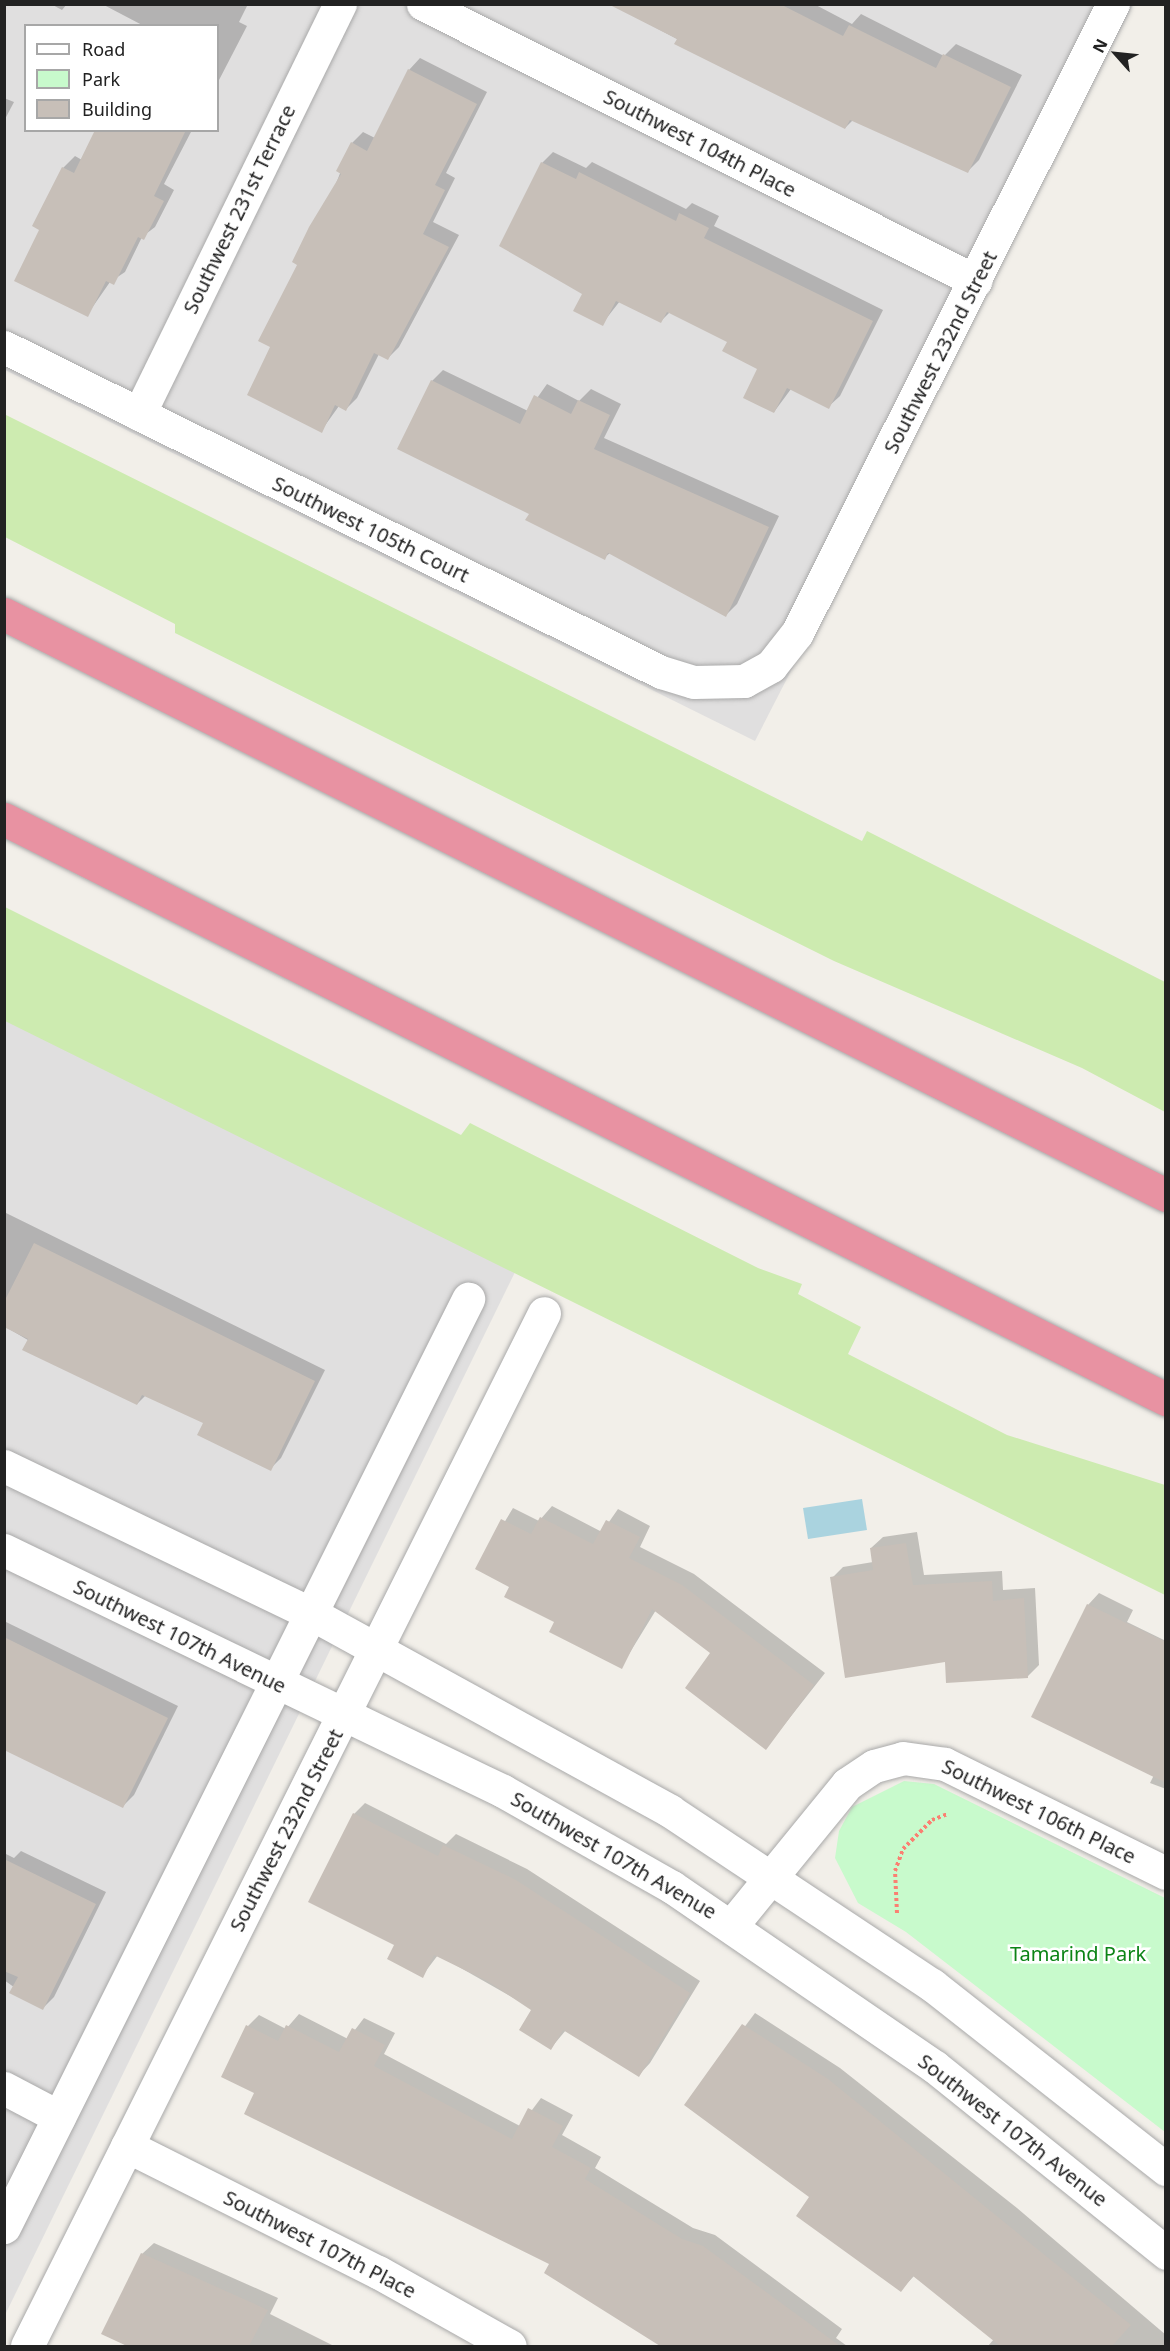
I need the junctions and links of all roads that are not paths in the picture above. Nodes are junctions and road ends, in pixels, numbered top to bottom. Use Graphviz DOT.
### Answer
graph roads {
  1 [pos="340,4"];
  2 [pos="423,4"];
  3 [pos="1113,4"];
  4 [pos="976,281"];
  5 [pos="4,347"];
  6 [pos="139,414"];
  7 [pos="4,614"];
  8 [pos="744,681"];
  9 [pos="4,819"];
  10 [pos="1166,1195"];
  11 [pos="468,1299"];
  12 [pos="544,1313"];
  13 [pos="1166,1399"];
  14 [pos="4,1466"];
  15 [pos="4,1550"];
  16 [pos="312,1614"];
  17 [pos="377,1648"];
  18 [pos="278,1683"];
  19 [pos="344,1715"];
  20 [pos="1166,1873"];
  21 [pos="773,1876"];
  22 [pos="732,1924"];
  23 [pos="4,2088"];
  24 [pos="59,2117"];
  25 [pos="127,2146"];
  26 [pos="1166,2169"];
  27 [pos="4,2228"];
  28 [pos="1166,2253"];
  29 [pos="27,2346"];
  30 [pos="510,2346"];
  1 -- 6 [label="street, Southwest 231st Terrace"];
  2 -- 4 [label="street, Southwest 104th Place"];
  3 -- 4 [label="street, Southwest 232nd Street"];
  4 -- 8 [label="street, Southwest 232nd Street"];
  5 -- 6 [label="street, Southwest 105th Court"];
  6 -- 8 [label="street, Southwest 105th Court"];
  7 -- 10 [label="highway"];
  9 -- 13 [label="highway"];
  11 -- 16 [label="street"];
  12 -- 17 [label="street, Southwest 232nd Street"];
  14 -- 16 [label="street"];
  15 -- 18 [label="street, Southwest 107th Avenue"];
  16 -- 17 [label="street"];
  16 -- 18 [label="street"];
  17 -- 19 [label="street, Southwest 232nd Street"];
  17 -- 21 [label="street"];
  18 -- 19 [label="street, Southwest 107th Avenue"];
  18 -- 24 [label="street"];
  19 -- 22 [label="street, Southwest 107th Avenue"];
  19 -- 25 [label="street, Southwest 232nd Street"];
  20 -- 21 [label="street, Southwest 106th Place"];
  21 -- 22 [label="street, Southwest 106th Place"];
  21 -- 26 [label="street"];
  22 -- 28 [label="street, Southwest 107th Avenue"];
  23 -- 24 [label="street"];
  24 -- 27 [label="street"];
  25 -- 29 [label="street, Southwest 232nd Street"];
  25 -- 30 [label="street, Southwest 107th Place"];
}
